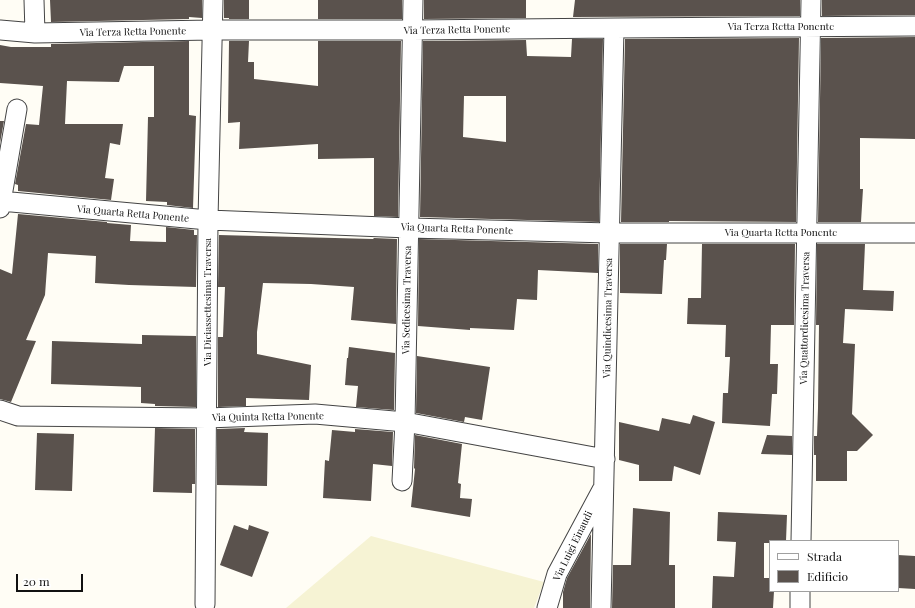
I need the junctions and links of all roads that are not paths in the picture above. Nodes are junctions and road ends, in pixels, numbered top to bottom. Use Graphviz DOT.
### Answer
graph roads {
  1 [pos="34,0"];
  2 [pos="213,0"];
  3 [pos="412,0"];
  4 [pos="810,0"];
  5 [pos="915,26"];
  6 [pos="811,27"];
  7 [pos="614,28"];
  8 [pos="0,30"];
  9 [pos="212,30"];
  10 [pos="412,30"];
  11 [pos="35,33"];
  12 [pos="17,109"];
  13 [pos="1,203"];
  14 [pos="208,220"];
  15 [pos="408,228"];
  16 [pos="806,233"];
  17 [pos="915,233"];
  18 [pos="610,234"];
  19 [pos="0,410"];
  20 [pos="207,418"];
  21 [pos="405,422"];
  22 [pos="604,459"];
  23 [pos="402,481"];
  24 [pos="604,486"];
  25 [pos="801,540"];
  26 [pos="800,592"];
  27 [pos="205,604"];
  28 [pos="547,608"];
  29 [pos="601,608"];
  30 [pos="800,608"];
  1 -- 11 [label="street"];
  2 -- 9 [label="street, Via Diciassettesima Traversa"];
  3 -- 10 [label="street, Via Sedicesima Traversa"];
  4 -- 6 [label="street, Via Quattordicesima Traversa"];
  5 -- 6 [label="street, Via Terza Retta Ponente"];
  6 -- 7 [label="street, Via Terza Retta Ponente"];
  6 -- 16 [label="street, Via Quattordicesima Traversa"];
  7 -- 10 [label="street, Via Terza Retta Ponente"];
  7 -- 18 [label="street, Via Quindicesima Traversa"];
  8 -- 11 [label="street, Via Terza Retta Ponente"];
  9 -- 10 [label="street, Via Terza Retta Ponente"];
  9 -- 11 [label="street, Via Terza Retta Ponente"];
  9 -- 14 [label="street, Via Diciassettesima Traversa"];
  10 -- 15 [label="street, Via Sedicesima Traversa"];
  12 -- 13 [label="street"];
  13 -- 14 [label="street, Via Quarta Retta Ponente"];
  14 -- 15 [label="street, Via Quarta Retta Ponente"];
  14 -- 20 [label="street, Via Diciassettesima Traversa"];
  15 -- 18 [label="street, Via Quarta Retta Ponente"];
  15 -- 21 [label="street, Via Sedicesima Traversa"];
  16 -- 17 [label="street, Via Quarta Retta Ponente"];
  16 -- 18 [label="street, Via Quarta Retta Ponente"];
  16 -- 25 [label="street, Via Quattordicesima Traversa"];
  18 -- 22 [label="street, Via Quindicesima Traversa"];
  19 -- 20 [label="street, Via Quinta Retta Ponente"];
  20 -- 21 [label="street, Via Quinta Retta Ponente"];
  20 -- 27 [label="street, Via Diciassettesima Traversa"];
  21 -- 22 [label="street, Via Quinta Retta Ponente"];
  21 -- 23 [label="street, Via Sedicesima Traversa"];
  22 -- 24 [label="street, Via Quindicesima Traversa"];
  24 -- 28 [label="street, Via Luigi Einaudi"];
  24 -- 29 [label="street, Via Quindicesima Traversa"];
  26 -- 30 [label="street"];
}
